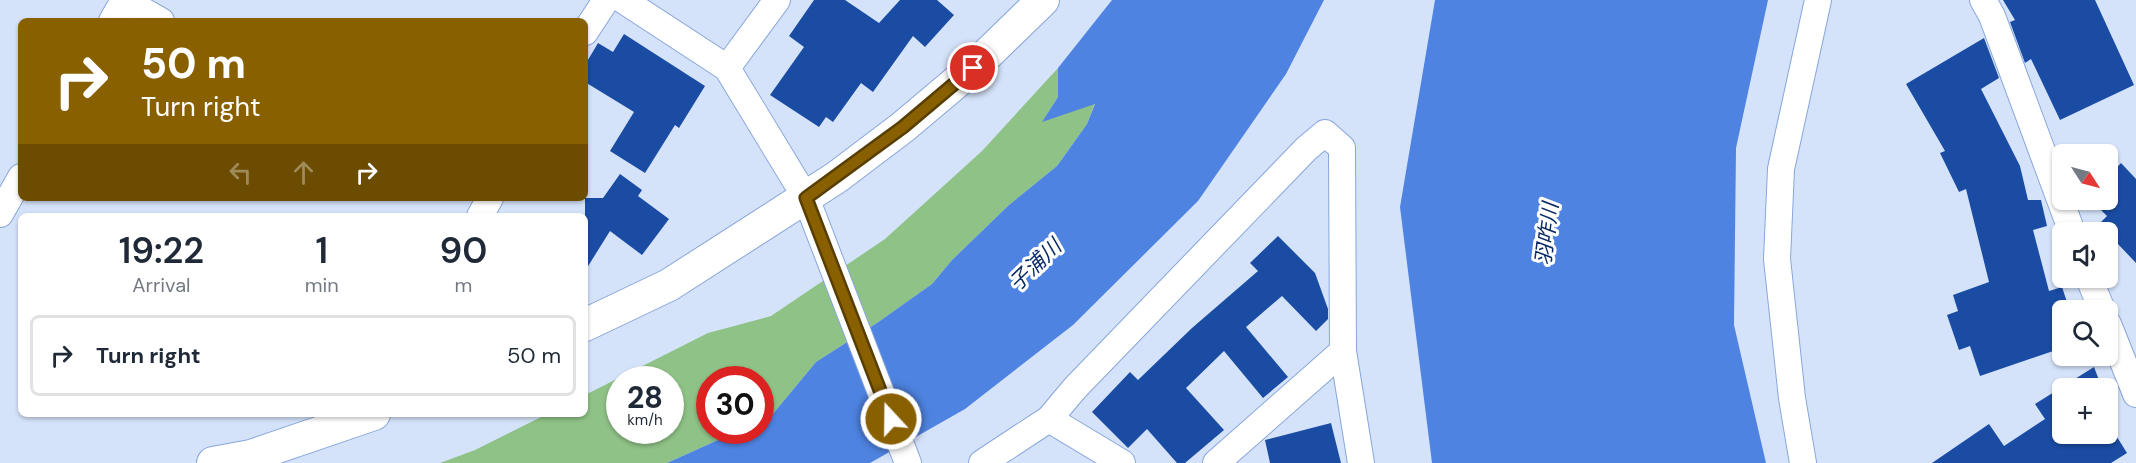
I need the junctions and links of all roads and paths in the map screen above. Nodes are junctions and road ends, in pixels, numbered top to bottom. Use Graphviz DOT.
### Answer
graph roads {
  1 [pos="124,0"];
  2 [pos="606,0"];
  3 [pos="623,0"];
  4 [pos="777,0"];
  5 [pos="1043,0"];
  6 [pos="1818,0"];
  7 [pos="1983,0"];
  8 [pos="114,18"];
  9 [pos="156,18"];
  10 [pos="588,27"];
  11 [pos="727,68"];
  12 [pos="18,184"];
  13 [pos="811,209"];
  14 [pos="6,212"];
  15 [pos="2069,222"];
  16 [pos="588,324"];
  17 [pos="2118,349"];
  18 [pos="1343,351"];
  19 [pos="2136,394"];
  20 [pos="364,417"];
  21 [pos="1049,419"];
  22 [pos="213,463"];
  23 [pos="908,463"];
  24 [pos="981,463"];
  25 [pos="1122,463"];
  26 [pos="1216,463"];
  27 [pos="1361,463"];
  28 [pos="1803,463"];
  1 -- 8 [label="street"];
  1 -- 9 [label="street"];
  2 -- 10 [label="street"];
  3 -- 11 [label="street"];
  4 -- 11 [label="street"];
  5 -- 13 [label="street"];
  6 -- 28 [label="street"];
  7 -- 15 [label="street"];
  11 -- 13 [label="street"];
  12 -- 14 [label="street"];
  13 -- 16 [label="street"];
  13 -- 23 [label="street"];
  17 -- 19 [label="street"];
  18 -- 21 [label="street"];
  18 -- 26 [label="street"];
  18 -- 27 [label="street"];
  20 -- 22 [label="street"];
  21 -- 24 [label="street"];
  21 -- 25 [label="street"];
}
